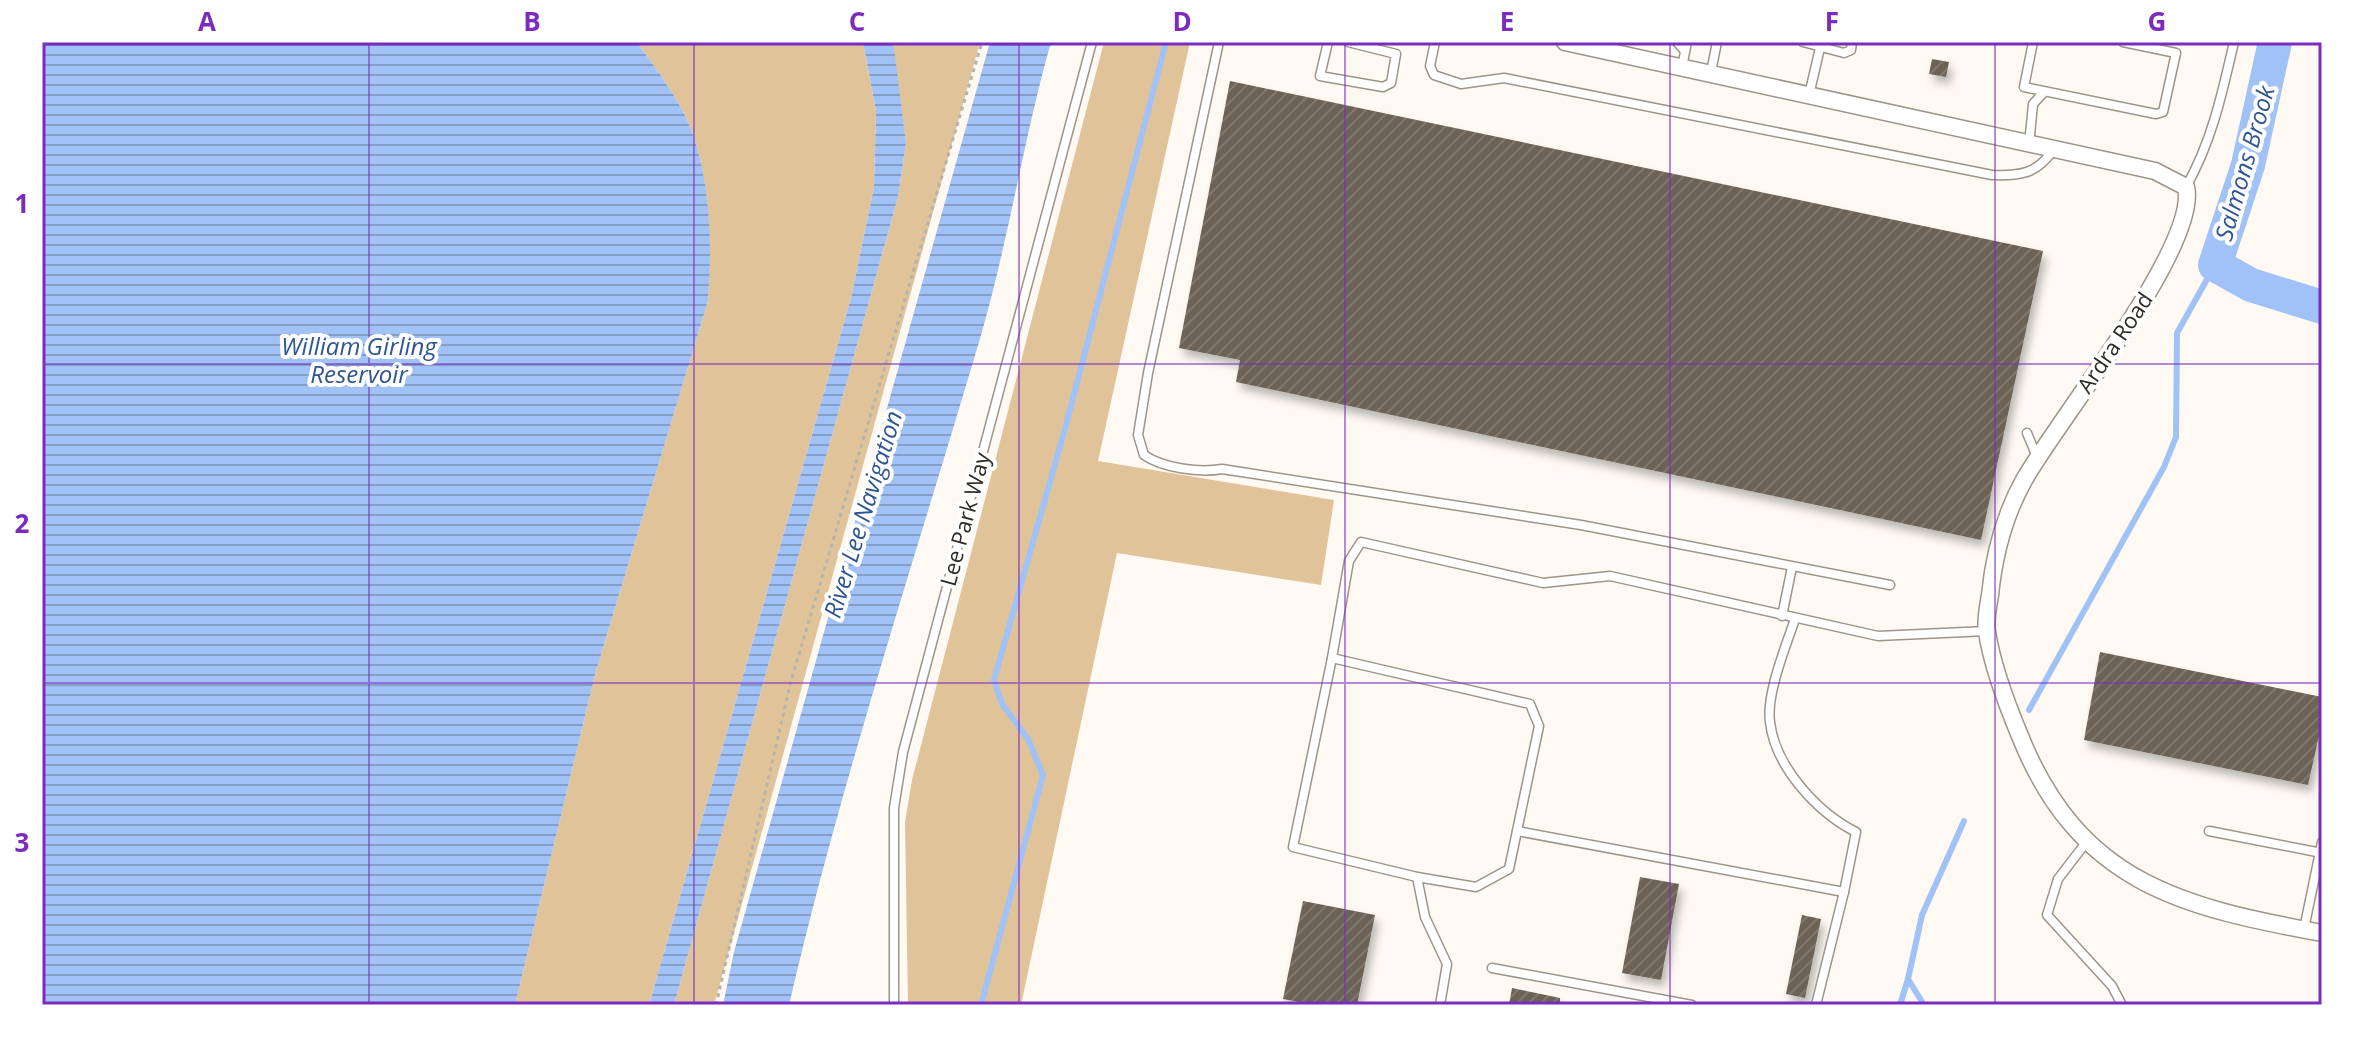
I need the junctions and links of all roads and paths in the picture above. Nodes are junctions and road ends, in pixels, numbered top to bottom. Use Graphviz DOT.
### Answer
graph roads {
  1 [pos="982,42"];
  2 [pos="1092,42"];
  3 [pos="1219,42"];
  4 [pos="1328,42"];
  5 [pos="1348,42"];
  6 [pos="1435,42"];
  7 [pos="1565,42"];
  8 [pos="1677,42"];
  9 [pos="1717,42"];
  10 [pos="1803,42"];
  11 [pos="1852,42"];
  12 [pos="2033,42"];
  13 [pos="2123,42"];
  14 [pos="2234,42"];
  15 [pos="1820,48"];
  16 [pos="1685,53"];
  17 [pos="1711,72"];
  18 [pos="2044,92"];
  19 [pos="1809,96"];
  20 [pos="2029,145"];
  21 [pos="2054,149"];
  22 [pos="2186,187"];
  23 [pos="2027,433"];
  24 [pos="2037,458"];
  25 [pos="1792,567"];
  26 [pos="1890,585"];
  27 [pos="1782,616"];
  28 [pos="1795,619"];
  29 [pos="1987,631"];
  30 [pos="1332,658"];
  31 [pos="1517,831"];
  32 [pos="2209,831"];
  33 [pos="2088,840"];
  34 [pos="2322,842"];
  35 [pos="2321,853"];
  36 [pos="1417,877"];
  37 [pos="1844,892"];
  38 [pos="2304,930"];
  39 [pos="2322,933"];
  40 [pos="1492,968"];
  41 [pos="716,1005"];
  42 [pos="894,1005"];
  43 [pos="1440,1005"];
  44 [pos="1692,1005"];
  45 [pos="1816,1005"];
  46 [pos="2122,1005"];
  1 -- 41 [label="path"];
  2 -- 42 [label="lane, Lee Park Way"];
  3 -- 25 [label="lane"];
  4 -- 5 [label="lane"];
  6 -- 21 [label="lane"];
  7 -- 16 [label="street"];
  8 -- 16 [label="lane"];
  9 -- 17 [label="lane"];
  10 -- 15 [label="lane"];
  11 -- 15 [label="lane"];
  12 -- 18 [label="lane"];
  13 -- 18 [label="lane"];
  14 -- 22 [label="lane"];
  15 -- 19 [label="lane"];
  16 -- 17 [label="street"];
  17 -- 19 [label="street"];
  18 -- 20 [label="lane"];
  19 -- 20 [label="street"];
  20 -- 21 [label="street"];
  21 -- 22 [label="street"];
  22 -- 24 [label="street, Ardra Road"];
  23 -- 24 [label="lane"];
  24 -- 29 [label="street, Ardra Road"];
  25 -- 26 [label="lane"];
  25 -- 27 [label="lane"];
  27 -- 28 [label="lane"];
  27 -- 30 [label="lane"];
  28 -- 29 [label="lane"];
  28 -- 37 [label="lane"];
  29 -- 33 [label="street, Ardra Road"];
  30 -- 31 [label="lane"];
  30 -- 36 [label="lane"];
  31 -- 36 [label="lane"];
  31 -- 37 [label="lane"];
  32 -- 35 [label="lane"];
  33 -- 38 [label="street, Ardra Road"];
  33 -- 46 [label="lane"];
  34 -- 35 [label="lane"];
  35 -- 38 [label="lane"];
  36 -- 43 [label="lane"];
  37 -- 45 [label="lane"];
  38 -- 39 [label="street, Ardra Road"];
  40 -- 44 [label="lane"];
}
